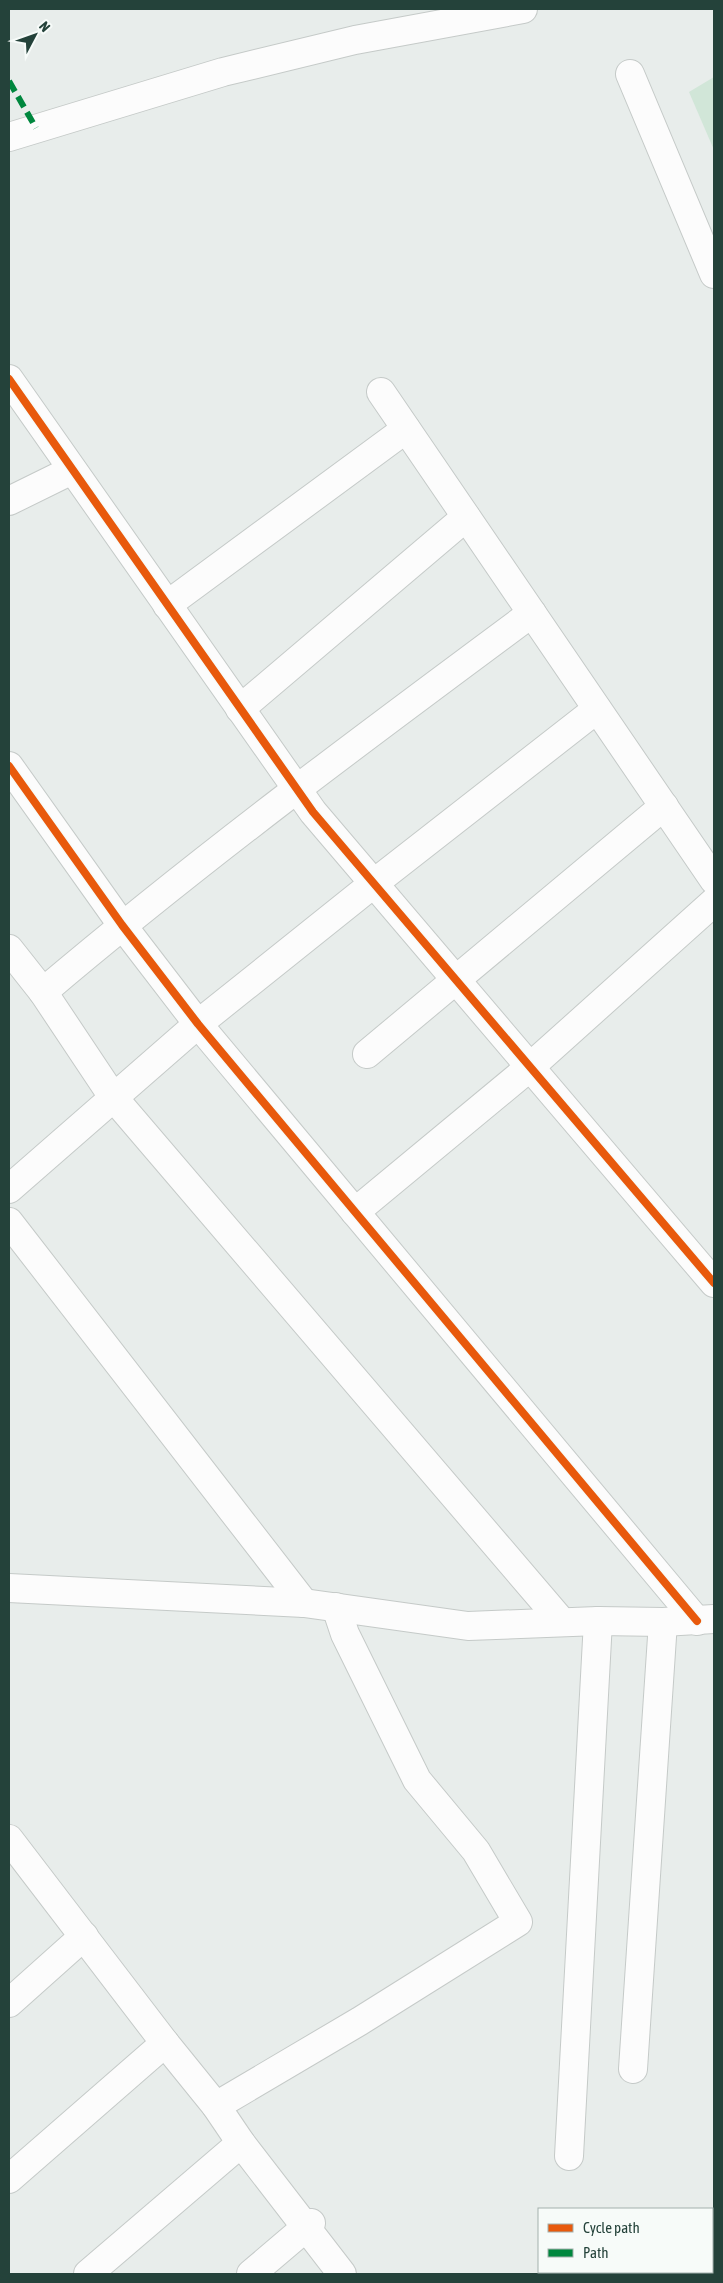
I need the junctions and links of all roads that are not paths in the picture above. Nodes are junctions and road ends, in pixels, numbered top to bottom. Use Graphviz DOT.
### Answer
graph roads {
  1 [pos="523,9"];
  2 [pos="630,74"];
  3 [pos="9,137"];
  4 [pos="714,274"];
  5 [pos="9,379"];
  6 [pos="380,392"];
  7 [pos="406,429"];
  8 [pos="72,470"];
  9 [pos="9,502"];
  10 [pos="466,516"];
  11 [pos="167,605"];
  12 [pos="532,614"];
  13 [pos="240,709"];
  14 [pos="597,709"];
  15 [pos="9,766"];
  16 [pos="296,788"];
  17 [pos="664,806"];
  18 [pos="714,880"];
  19 [pos="373,884"];
  20 [pos="714,902"];
  21 [pos="122,925"];
  22 [pos="9,949"];
  23 [pos="456,980"];
  24 [pos="42,992"];
  25 [pos="198,1024"];
  26 [pos="366,1054"];
  27 [pos="530,1068"];
  28 [pos="114,1097"];
  29 [pos="9,1189"];
  30 [pos="355,1212"];
  31 [pos="9,1222"];
  32 [pos="714,1283"];
  33 [pos="9,1588"];
  34 [pos="304,1603"];
  35 [pos="336,1607"];
  36 [pos="705,1620"];
  37 [pos="598,1621"];
  38 [pos="562,1622"];
  39 [pos="664,1622"];
  40 [pos="9,1839"];
  41 [pos="84,1936"];
  42 [pos="9,2003"];
  43 [pos="165,2043"];
  44 [pos="632,2069"];
  45 [pos="216,2106"];
  46 [pos="241,2143"];
  47 [pos="569,2156"];
  48 [pos="9,2179"];
  49 [pos="308,2225"];
  50 [pos="88,2274"];
  51 [pos="251,2274"];
  52 [pos="342,2274"];
  1 -- 3 [label="street"];
  2 -- 4 [label="street"];
  5 -- 8 [label="street"];
  6 -- 7 [label="street"];
  7 -- 10 [label="street"];
  7 -- 11 [label="street"];
  8 -- 9 [label="street"];
  8 -- 11 [label="street"];
  10 -- 12 [label="street"];
  10 -- 13 [label="street"];
  11 -- 13 [label="street"];
  12 -- 14 [label="street"];
  12 -- 16 [label="street"];
  13 -- 16 [label="street"];
  14 -- 17 [label="street"];
  14 -- 19 [label="street"];
  15 -- 21 [label="street"];
  16 -- 19 [label="street"];
  16 -- 21 [label="street"];
  17 -- 18 [label="street"];
  17 -- 23 [label="street"];
  19 -- 23 [label="street"];
  19 -- 25 [label="street"];
  20 -- 27 [label="street"];
  21 -- 24 [label="street"];
  21 -- 25 [label="street"];
  22 -- 24 [label="street"];
  23 -- 26 [label="street"];
  23 -- 27 [label="street"];
  24 -- 28 [label="street"];
  25 -- 28 [label="street"];
  25 -- 30 [label="street"];
  27 -- 30 [label="street"];
  27 -- 32 [label="street"];
  28 -- 29 [label="street"];
  28 -- 38 [label="street"];
  30 -- 36 [label="street"];
  31 -- 34 [label="street"];
  33 -- 34 [label="street"];
  34 -- 35 [label="street"];
  35 -- 38 [label="street"];
  35 -- 45 [label="street"];
  36 -- 39 [label="street"];
  37 -- 38 [label="street"];
  37 -- 39 [label="street"];
  37 -- 47 [label="street"];
  39 -- 44 [label="street"];
  40 -- 41 [label="street"];
  41 -- 42 [label="street"];
  41 -- 43 [label="street"];
  43 -- 45 [label="street"];
  43 -- 48 [label="street"];
  45 -- 46 [label="street"];
  46 -- 49 [label="street"];
  46 -- 50 [label="street"];
  49 -- 51 [label="street"];
  49 -- 52 [label="street"];
}
